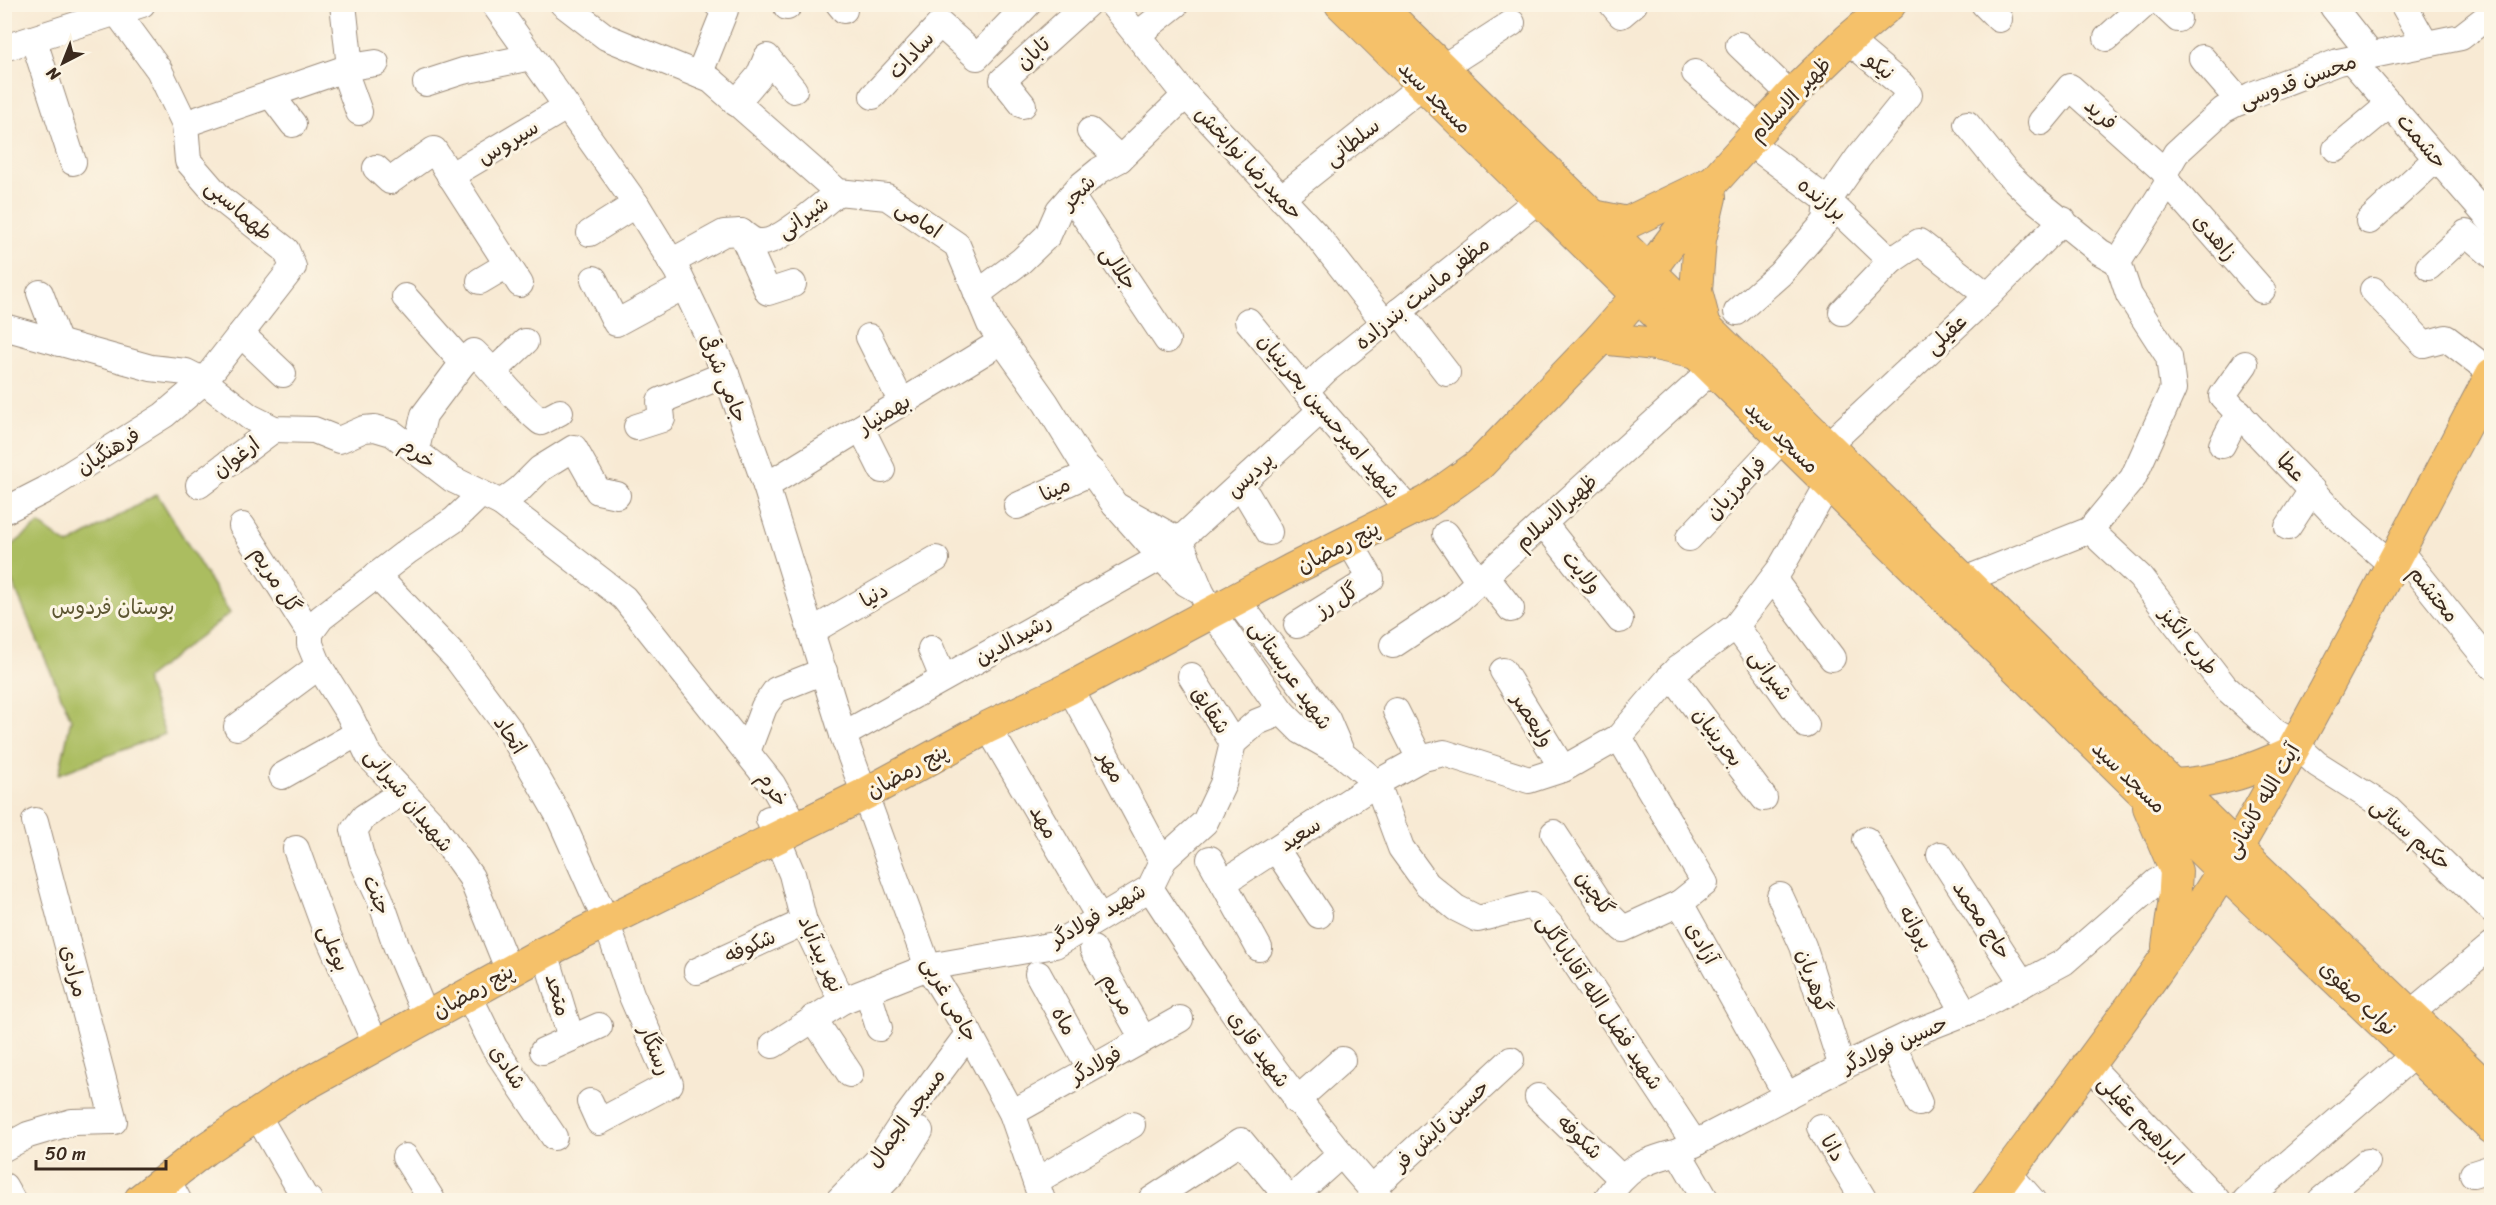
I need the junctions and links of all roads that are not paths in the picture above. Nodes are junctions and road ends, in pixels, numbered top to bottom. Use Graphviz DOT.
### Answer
graph roads {
  1 [pos="142,4"];
  2 [pos="343,4"];
  3 [pos="494,4"];
  4 [pos="563,4"];
  5 [pos="717,4"];
  6 [pos="1028,4"];
  7 [pos="1087,4"];
  8 [pos="1112,4"];
  9 [pos="1176,4"];
  10 [pos="1341,4"];
  11 [pos="1377,4"];
  12 [pos="1612,4"];
  13 [pos="1634,4"];
  14 [pos="1890,4"];
  15 [pos="2145,4"];
  16 [pos="2403,4"];
  17 [pos="2333,7"];
  18 [pos="116,9"];
  19 [pos="2492,13"];
  20 [pos="1512,23"];
  21 [pos="1137,36"];
  22 [pos="2108,38"];
  23 [pos="1848,39"];
  24 [pos="34,40"];
  25 [pos="2424,43"];
  26 [pos="1739,45"];
  27 [pos="4,48"];
  28 [pos="531,57"];
  29 [pos="2202,58"];
  30 [pos="2361,58"];
  31 [pos="376,63"];
  32 [pos="350,67"];
  33 [pos="1695,73"];
  34 [pos="699,75"];
  35 [pos="1433,77"];
  36 [pos="426,83"];
  37 [pos="794,90"];
  38 [pos="271,95"];
  39 [pos="1186,95"];
  40 [pos="1791,95"];
  41 [pos="873,96"];
  42 [pos="2240,102"];
  43 [pos="736,103"];
  44 [pos="2390,104"];
  45 [pos="1023,105"];
  46 [pos="566,107"];
  47 [pos="359,112"];
  48 [pos="2041,122"];
  49 [pos="185,124"];
  50 [pos="292,124"];
  51 [pos="1967,124"];
  52 [pos="1090,131"];
  53 [pos="1754,136"];
  54 [pos="2336,148"];
  55 [pos="1120,159"];
  56 [pos="2436,159"];
  57 [pos="73,162"];
  58 [pos="376,168"];
  59 [pos="450,176"];
  60 [pos="2167,177"];
  61 [pos="838,192"];
  62 [pos="1707,192"];
  63 [pos="1071,196"];
  64 [pos="1281,198"];
  65 [pos="1539,199"];
  66 [pos="1828,201"];
  67 [pos="636,204"];
  68 [pos="1593,216"];
  69 [pos="2063,220"];
  70 [pos="2369,221"];
  71 [pos="2492,222"];
  72 [pos="741,232"];
  73 [pos="590,233"];
  74 [pos="2492,255"];
  75 [pos="1891,261"];
  76 [pos="671,262"];
  77 [pos="2118,262"];
  78 [pos="2429,267"];
  79 [pos="594,279"];
  80 [pos="480,281"];
  81 [pos="793,284"];
  82 [pos="684,286"];
  83 [pos="1651,286"];
  84 [pos="2262,290"];
  85 [pos="2373,290"];
  86 [pos="40,293"];
  87 [pos="977,294"];
  88 [pos="1988,296"];
  89 [pos="405,297"];
  90 [pos="1737,312"];
  91 [pos="1842,312"];
  92 [pos="1392,317"];
  93 [pos="1248,321"];
  94 [pos="4,327"];
  95 [pos="241,334"];
  96 [pos="869,337"];
  97 [pos="1601,338"];
  98 [pos="1167,340"];
  99 [pos="1002,341"];
  100 [pos="525,342"];
  101 [pos="59,343"];
  102 [pos="1704,349"];
  103 [pos="463,363"];
  104 [pos="2246,364"];
  105 [pos="494,371"];
  106 [pos="1447,373"];
  107 [pos="283,374"];
  108 [pos="726,374"];
  109 [pos="2492,374"];
  110 [pos="204,381"];
  111 [pos="1313,400"];
  112 [pos="902,403"];
  113 [pos="560,412"];
  114 [pos="2239,412"];
  115 [pos="637,427"];
  116 [pos="861,428"];
  117 [pos="274,429"];
  118 [pos="1783,438"];
  119 [pos="2222,445"];
  120 [pos="1827,446"];
  121 [pos="416,450"];
  122 [pos="882,470"];
  123 [pos="1092,472"];
  124 [pos="1829,483"];
  125 [pos="199,484"];
  126 [pos="1240,485"];
  127 [pos="766,486"];
  128 [pos="2312,490"];
  129 [pos="617,495"];
  130 [pos="491,499"];
  131 [pos="1017,506"];
  132 [pos="4,511"];
  133 [pos="1410,511"];
  134 [pos="1544,524"];
  135 [pos="242,526"];
  136 [pos="2288,527"];
  137 [pos="2090,530"];
  138 [pos="1269,532"];
  139 [pos="1446,534"];
  140 [pos="1689,538"];
  141 [pos="1349,541"];
  142 [pos="1171,549"];
  143 [pos="2394,557"];
  144 [pos="936,559"];
  145 [pos="1783,562"];
  146 [pos="376,575"];
  147 [pos="1482,579"];
  148 [pos="1964,580"];
  149 [pos="1216,601"];
  150 [pos="1511,609"];
  151 [pos="1620,620"];
  152 [pos="1297,625"];
  153 [pos="1736,626"];
  154 [pos="812,631"];
  155 [pos="310,633"];
  156 [pos="1393,645"];
  157 [pos="931,650"];
  158 [pos="1832,658"];
  159 [pos="319,666"];
  160 [pos="2492,666"];
  161 [pos="824,671"];
  162 [pos="1503,671"];
  163 [pos="1671,675"];
  164 [pos="1191,676"];
  165 [pos="943,678"];
  166 [pos="1070,688"];
  167 [pos="1396,711"];
  168 [pos="1282,712"];
  169 [pos="1806,724"];
  170 [pos="237,727"];
  171 [pos="988,727"];
  172 [pos="358,733"];
  173 [pos="843,735"];
  174 [pos="1619,737"];
  175 [pos="1230,738"];
  176 [pos="2293,748"];
  177 [pos="747,752"];
  178 [pos="1342,754"];
  179 [pos="1440,756"];
  180 [pos="1560,763"];
  181 [pos="282,776"];
  182 [pos="2174,785"];
  183 [pos="1379,788"];
  184 [pos="2141,790"];
  185 [pos="402,792"];
  186 [pos="865,795"];
  187 [pos="1764,798"];
  188 [pos="34,821"];
  189 [pos="781,828"];
  190 [pos="1554,833"];
  191 [pos="1866,840"];
  192 [pos="296,849"];
  193 [pos="1276,849"];
  194 [pos="1159,853"];
  195 [pos="1940,855"];
  196 [pos="1210,859"];
  197 [pos="2230,859"];
  198 [pos="2176,871"];
  199 [pos="1223,883"];
  200 [pos="1146,890"];
  201 [pos="1780,896"];
  202 [pos="1680,903"];
  203 [pos="2492,910"];
  204 [pos="1319,915"];
  205 [pos="1099,917"];
  206 [pos="606,921"];
  207 [pos="804,922"];
  208 [pos="2492,945"];
  209 [pos="1258,948"];
  210 [pos="1093,949"];
  211 [pos="545,952"];
  212 [pos="2166,960"];
  213 [pos="928,967"];
  214 [pos="509,971"];
  215 [pos="697,971"];
  216 [pos="1038,974"];
  217 [pos="2023,984"];
  218 [pos="868,992"];
  219 [pos="468,994"];
  220 [pos="842,1001"];
  221 [pos="1965,1013"];
  222 [pos="2411,1013"];
  223 [pos="426,1017"];
  224 [pos="813,1018"];
  225 [pos="1180,1018"];
  226 [pos="599,1026"];
  227 [pos="879,1028"];
  228 [pos="969,1033"];
  229 [pos="571,1038"];
  230 [pos="1143,1039"];
  231 [pos="1892,1043"];
  232 [pos="376,1045"];
  233 [pos="773,1045"];
  234 [pos="543,1051"];
  235 [pos="2415,1054"];
  236 [pos="1342,1060"];
  237 [pos="1511,1060"];
  238 [pos="2089,1065"];
  239 [pos="1842,1067"];
  240 [pos="1090,1068"];
  241 [pos="850,1074"];
  242 [pos="2492,1093"];
  243 [pos="1538,1096"];
  244 [pos="1788,1096"];
  245 [pos="1296,1101"];
  246 [pos="590,1102"];
  247 [pos="1919,1103"];
  248 [pos="1012,1113"];
  249 [pos="257,1115"];
  250 [pos="1132,1125"];
  251 [pos="1820,1127"];
  252 [pos="2492,1128"];
  253 [pos="920,1131"];
  254 [pos="554,1137"];
  255 [pos="4,1148"];
  256 [pos="1687,1148"];
  257 [pos="1340,1155"];
  258 [pos="405,1157"];
  259 [pos="2367,1162"];
  260 [pos="2008,1173"];
  261 [pos="1621,1178"];
  262 [pos="4,1186"];
  263 [pos="172,1190"];
  264 [pos="1039,1191"];
  265 [pos="1376,1195"];
  266 [pos="12,1200"];
  267 [pos="140,1200"];
  268 [pos="309,1200"];
  269 [pos="432,1200"];
  270 [pos="839,1200"];
  271 [pos="867,1200"];
  272 [pos="1151,1200"];
  273 [pos="1290,1200"];
  274 [pos="1606,1200"];
  275 [pos="1706,1200"];
  276 [pos="1864,1200"];
  277 [pos="1988,1200"];
  278 [pos="2031,1200"];
  279 [pos="2217,1200"];
  280 [pos="2246,1200"];
  281 [pos="2321,1200"];
  1 -- 18 [label="street"];
  2 -- 32 [label="street"];
  3 -- 28 [label="street, جامی شرقی"];
  4 -- 34 [label="street"];
  5 -- 34 [label="street"];
  6 -- 41 [label="street, سادات"];
  7 -- 45 [label="street, تابان"];
  8 -- 21 [label="street, حمیدرضا نوابخش"];
  9 -- 21 [label="street"];
  10 -- 35 [label="main road, مسجد سید"];
  11 -- 35 [label="main road, مسجد سید"];
  12 -- 13 [label="street"];
  14 -- 23 [label="main road, ظهیر الاسلام"];
  15 -- 22 [label="street"];
  16 -- 25 [label="street"];
  17 -- 30 [label="street, حشمت"];
  18 -- 24 [label="street"];
  18 -- 49 [label="street, طهماسبی"];
  19 -- 25 [label="street, محسن قدوسی"];
  20 -- 35 [label="street, سلطانی"];
  21 -- 39 [label="street, حمیدرضا نوابخش"];
  23 -- 40 [label="main road, ظهیر الاسلام"];
  23 -- 66 [label="street, نیکو"];
  24 -- 27 [label="street"];
  24 -- 57 [label="street"];
  25 -- 30 [label="street, محسن قدوسی"];
  26 -- 40 [label="street"];
  28 -- 36 [label="street"];
  28 -- 46 [label="street, جامی شرقی"];
  29 -- 42 [label="street"];
  30 -- 42 [label="street, محسن قدوسی"];
  30 -- 44 [label="street, حشمت"];
  31 -- 32 [label="street"];
  32 -- 38 [label="street"];
  32 -- 47 [label="street"];
  33 -- 53 [label="street, برازنده"];
  34 -- 43 [label="street"];
  35 -- 64 [label="street, سلطانی"];
  35 -- 65 [label="main road, مسجد سید"];
  35 -- 68 [label="main road, مسجد سید"];
  37 -- 43 [label="street"];
  38 -- 49 [label="street"];
  38 -- 50 [label="street"];
  39 -- 55 [label="street, شجر"];
  39 -- 64 [label="street, حمیدرضا نوابخش"];
  40 -- 53 [label="main road, ظهیر الاسلام"];
  42 -- 60 [label="street, محسن قدوسی"];
  43 -- 61 [label="street"];
  44 -- 54 [label="street"];
  44 -- 56 [label="street, حشمت"];
  46 -- 59 [label="street, سیروس"];
  46 -- 67 [label="street, جامی شرقی"];
  48 -- 60 [label="street, فرید"];
  49 -- 95 [label="street, طهماسبی"];
  51 -- 69 [label="street"];
  52 -- 55 [label="street"];
  53 -- 62 [label="main road, ظهیر الاسلام"];
  53 -- 66 [label="street, برازنده"];
  55 -- 63 [label="street, شجر"];
  56 -- 70 [label="street"];
  56 -- 71 [label="street, حشمت"];
  58 -- 59 [label="street"];
  59 -- 80 [label="street"];
  60 -- 77 [label="street, محسن قدوسی"];
  60 -- 84 [label="street, زاهدی"];
  61 -- 72 [label="street, شیرانی"];
  61 -- 87 [label="street, امامی"];
  62 -- 68 [label="main road"];
  62 -- 83 [label="main road, ظهیر الاسلام"];
  62 -- 102 [label="main road"];
  63 -- 87 [label="street, شجر"];
  63 -- 98 [label="street, جلالی"];
  64 -- 92 [label="street, حمیدرضا نوابخش"];
  65 -- 83 [label="main road, مسجد سید"];
  65 -- 92 [label="street, مظفر ماست بندزاده"];
  66 -- 75 [label="street, برازنده"];
  66 -- 90 [label="street"];
  67 -- 73 [label="street"];
  67 -- 76 [label="street, جامی شرقی"];
  68 -- 83 [label="main road, مسجد سید"];
  69 -- 77 [label="street"];
  69 -- 88 [label="street, عقیلی"];
  72 -- 76 [label="street"];
  72 -- 81 [label="street"];
  74 -- 78 [label="street"];
  75 -- 88 [label="street"];
  75 -- 91 [label="street"];
  76 -- 82 [label="street, جامی شرقی"];
  77 -- 137 [label="street"];
  79 -- 82 [label="street"];
  82 -- 108 [label="street, جامی شرقی"];
  83 -- 97 [label="main road, پنج رمضان"];
  83 -- 102 [label="main road, مسجد سید"];
  85 -- 109 [label="street"];
  86 -- 101 [label="street"];
  87 -- 99 [label="street, امامی"];
  88 -- 120 [label="street, عقیلی"];
  89 -- 103 [label="street"];
  92 -- 106 [label="street, حمیدرضا نوابخش"];
  92 -- 111 [label="street, مظفر ماست بندزاده"];
  93 -- 111 [label="street, شهید امیرحسین بحرینیان"];
  94 -- 101 [label="street, خرم"];
  95 -- 107 [label="street"];
  95 -- 110 [label="street, طهماسبی"];
  96 -- 112 [label="street"];
  97 -- 102 [label="main road"];
  97 -- 133 [label="main road, پنج رمضان"];
  99 -- 112 [label="street, بهمنیار"];
  99 -- 123 [label="street, امامی"];
  100 -- 105 [label="street"];
  101 -- 110 [label="street, خرم"];
  102 -- 118 [label="main road, مسجد سید"];
  102 -- 120 [label="main road, مسجد سید"];
  102 -- 134 [label="street, ظهیرالاسلام"];
  103 -- 105 [label="street"];
  103 -- 121 [label="street"];
  104 -- 114 [label="street, عطا"];
  105 -- 113 [label="street"];
  108 -- 115 [label="street"];
  108 -- 127 [label="street, جامی شرقی"];
  109 -- 143 [label="main road, آیت الله کاشانی"];
  110 -- 117 [label="street, خرم"];
  110 -- 132 [label="street, فرهنگیان"];
  111 -- 126 [label="street, پردیس"];
  111 -- 133 [label="street, شهید امیرحسین بحرینیان"];
  112 -- 116 [label="street, بهمنیار"];
  114 -- 119 [label="street"];
  114 -- 128 [label="street, عطا"];
  116 -- 122 [label="street"];
  116 -- 127 [label="street, بهمنیار"];
  117 -- 121 [label="street, خرم"];
  117 -- 125 [label="street, ارغوان"];
  118 -- 124 [label="main road, مسجد سید"];
  118 -- 140 [label="street, فرامرزیان"];
  120 -- 148 [label="main road, مسجد سید"];
  121 -- 130 [label="street, خرم"];
  123 -- 131 [label="street, مینا"];
  123 -- 142 [label="street, امامی"];
  124 -- 145 [label="street"];
  124 -- 184 [label="main road, مسجد سید"];
  126 -- 138 [label="street"];
  126 -- 142 [label="street, پردیس"];
  127 -- 154 [label="street, جامی شرقی"];
  128 -- 136 [label="street"];
  128 -- 143 [label="street, عطا"];
  129 -- 130 [label="street"];
  130 -- 146 [label="street"];
  130 -- 177 [label="street, خرم"];
  133 -- 141 [label="main road, پنج رمضان"];
  134 -- 147 [label="street, ظهیرالاسلام"];
  134 -- 151 [label="street, ولایت"];
  135 -- 155 [label="street, گل مریم"];
  137 -- 148 [label="street"];
  137 -- 176 [label="street, طرب انگیز"];
  139 -- 147 [label="street"];
  141 -- 149 [label="main road, پنج رمضان"];
  141 -- 152 [label="street, گل رز"];
  142 -- 149 [label="street"];
  142 -- 165 [label="street, رشیدالدین"];
  143 -- 160 [label="street, محتشم"];
  143 -- 176 [label="main road, آیت الله کاشانی"];
  144 -- 154 [label="street, دنیا"];
  145 -- 153 [label="street"];
  145 -- 158 [label="street"];
  146 -- 155 [label="street"];
  146 -- 206 [label="street, اتحاد"];
  147 -- 150 [label="street"];
  147 -- 156 [label="street, ظهیرالاسلام"];
  148 -- 182 [label="main road, مسجد سید"];
  149 -- 166 [label="main road, پنج رمضان"];
  149 -- 168 [label="street, شهید عربستانی"];
  149 -- 178 [label="street, شهید عربستانی"];
  153 -- 163 [label="street"];
  153 -- 169 [label="street, شیرانی"];
  154 -- 161 [label="street, جامی شرقی"];
  155 -- 159 [label="street, شهیدان شیرانی"];
  157 -- 165 [label="street"];
  159 -- 170 [label="street"];
  159 -- 172 [label="street, شهیدان شیرانی"];
  161 -- 173 [label="street, جامی شرقی"];
  161 -- 177 [label="street, خرم"];
  162 -- 180 [label="street, ولیعصر"];
  163 -- 174 [label="street"];
  163 -- 187 [label="street, بحرینیان"];
  164 -- 175 [label="street, شقایق"];
  165 -- 173 [label="street, رشیدالدین"];
  166 -- 171 [label="main road, پنج رمضان"];
  166 -- 194 [label="street, مهر"];
  167 -- 179 [label="street"];
  168 -- 175 [label="street"];
  168 -- 178 [label="street, شهید عربستانی"];
  171 -- 186 [label="main road, پنج رمضان"];
  171 -- 205 [label="street, مهد"];
  172 -- 181 [label="street"];
  172 -- 185 [label="street, شهیدان شیرانی"];
  173 -- 186 [label="street, جامی شرقی"];
  174 -- 180 [label="street"];
  174 -- 202 [label="street, آزادی"];
  175 -- 194 [label="street, شهید فولادگر"];
  176 -- 182 [label="main road"];
  176 -- 197 [label="main road, آیت الله کاشانی"];
  176 -- 203 [label="street, حکیم سنائی"];
  177 -- 189 [label="street, خرم"];
  178 -- 183 [label="street, شهید عربستانی"];
  179 -- 180 [label="street"];
  179 -- 183 [label="street, سعید"];
  182 -- 197 [label="main road, مسجد سید"];
  183 -- 193 [label="street, سعید"];
  183 -- 256 [label="street, شهید فضل الله آقاباباگلی"];
  184 -- 197 [label="main road, مسجد سید"];
  184 -- 198 [label="main road"];
  185 -- 214 [label="street, شهیدان شیرانی"];
  185 -- 223 [label="street, جنت"];
  186 -- 189 [label="main road, پنج رمضان"];
  186 -- 213 [label="street, جامی غربی"];
  188 -- 255 [label="street, مرادی"];
  189 -- 206 [label="main road, پنج رمضان"];
  189 -- 207 [label="street, نهر بیدآباد"];
  190 -- 202 [label="street, گلچین"];
  191 -- 221 [label="street, پروانه"];
  192 -- 232 [label="street, بوعلی"];
  193 -- 199 [label="street, سعید"];
  193 -- 204 [label="street"];
  194 -- 200 [label="street, شهید فولادگر"];
  195 -- 217 [label="street, حاج محمد"];
  196 -- 199 [label="street"];
  197 -- 212 [label="main road, آیت الله کاشانی"];
  197 -- 222 [label="main road, نواب صفوی"];
  197 -- 235 [label="main road, نواب صفوی"];
  198 -- 212 [label="main road"];
  198 -- 217 [label="street, حسین فولادگر"];
  199 -- 209 [label="street"];
  200 -- 205 [label="street, شهید فولادگر"];
  200 -- 245 [label="street, شهید قاری"];
  201 -- 239 [label="street, گوهریان"];
  202 -- 244 [label="street, آزادی"];
  205 -- 213 [label="street, شهید فولادگر"];
  206 -- 211 [label="main road, پنج رمضان"];
  206 -- 246 [label="street, رستگار"];
  207 -- 215 [label="street, شکوفه"];
  207 -- 220 [label="street, نهر بیدآباد"];
  208 -- 222 [label="street"];
  210 -- 230 [label="street, مریم"];
  211 -- 214 [label="main road, پنج رمضان"];
  211 -- 229 [label="street, متحد"];
  212 -- 238 [label="main road, آیت الله کاشانی"];
  213 -- 218 [label="street, نهر بیدآباد"];
  213 -- 228 [label="street, جامی غربی"];
  214 -- 219 [label="main road, پنج رمضان"];
  216 -- 240 [label="street, ماه"];
  217 -- 221 [label="street, حسین فولادگر"];
  218 -- 220 [label="street, نهر بیدآباد"];
  218 -- 227 [label="street"];
  219 -- 223 [label="main road, پنج رمضان"];
  219 -- 254 [label="street, شادی"];
  220 -- 224 [label="street"];
  221 -- 231 [label="street, حسین فولادگر"];
  222 -- 242 [label="main road, نواب صفوی"];
  223 -- 232 [label="main road, پنج رمضان"];
  224 -- 233 [label="street"];
  224 -- 241 [label="street"];
  225 -- 230 [label="street, فولادگر"];
  226 -- 229 [label="street"];
  228 -- 248 [label="street, جامی غربی"];
  228 -- 270 [label="street, مسجد الجمال"];
  229 -- 234 [label="street"];
  230 -- 240 [label="street, فولادگر"];
  231 -- 239 [label="street, حسین فولادگر"];
  231 -- 247 [label="street"];
  232 -- 249 [label="main road, پنج رمضان"];
  235 -- 252 [label="main road, نواب صفوی"];
  235 -- 280 [label="street"];
  236 -- 245 [label="street"];
  237 -- 265 [label="street, حسین تابش فر"];
  238 -- 260 [label="main road, آیت الله کاشانی"];
  238 -- 279 [label="street, ابراهیم عقیلی"];
  239 -- 244 [label="street, حسین فولادگر"];
  240 -- 248 [label="street, فولادگر"];
  243 -- 261 [label="street, شکوفه"];
  244 -- 256 [label="street, حسین فولادگر"];
  245 -- 257 [label="street, شهید قاری"];
  248 -- 264 [label="street, جامی غربی"];
  249 -- 263 [label="main road, پنج رمضان"];
  249 -- 268 [label="street"];
  250 -- 264 [label="street"];
  251 -- 276 [label="street, دانا"];
  253 -- 271 [label="street, مسجد الجمال"];
  256 -- 261 [label="street, حسین فولادگر"];
  256 -- 275 [label="street, شهید فضل الله آقاباباگلی"];
  257 -- 265 [label="street, شهید قاری"];
  257 -- 273 [label="street"];
  258 -- 269 [label="street"];
  259 -- 281 [label="street"];
  260 -- 277 [label="main road, آیت الله کاشانی"];
  260 -- 278 [label="street"];
  261 -- 274 [label="street, حسین فولادگر"];
  262 -- 266 [label="street"];
  263 -- 267 [label="main road, پنج رمضان"];
  272 -- 273 [label="street"];
}
